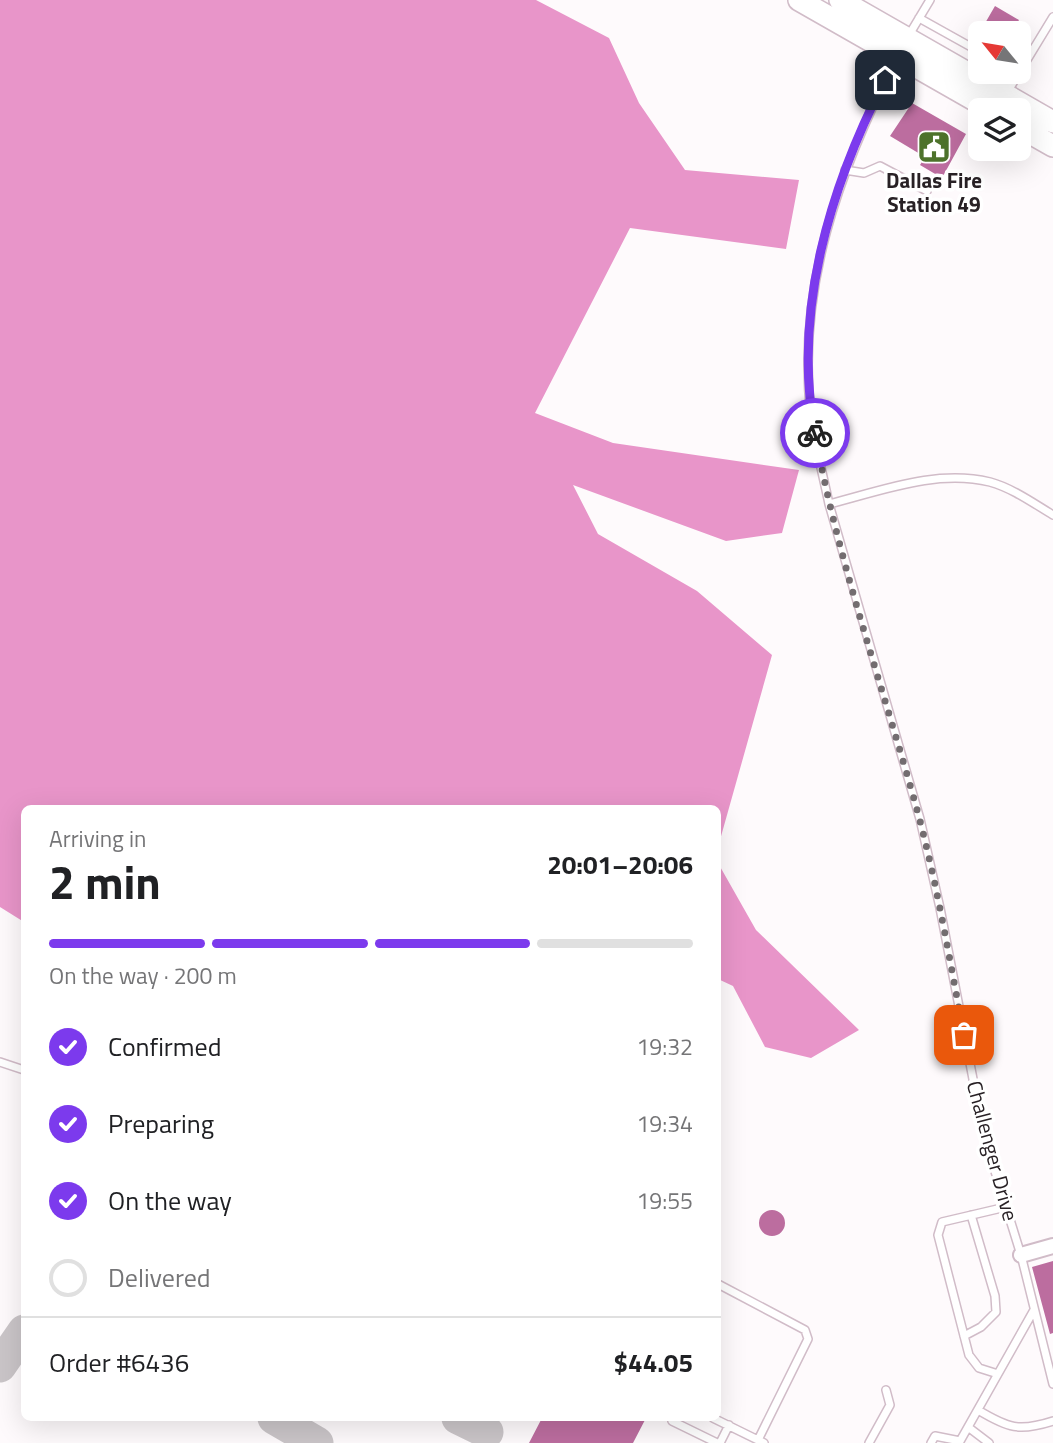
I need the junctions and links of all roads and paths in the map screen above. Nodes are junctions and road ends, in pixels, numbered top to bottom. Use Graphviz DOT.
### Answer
graph roads {
  1 [pos="799,0"];
  2 [pos="840,0"];
  3 [pos="930,0"];
  4 [pos="1053,17"];
  5 [pos="919,18"];
  6 [pos="968,45"];
  7 [pos="902,47"];
  8 [pos="1031,50"];
  9 [pos="990,98"];
  10 [pos="1031,114"];
  11 [pos="1053,122"];
  12 [pos="1031,133"];
  13 [pos="1053,146"];
  14 [pos="845,170"];
  15 [pos="927,191"];
  16 [pos="829,504"];
  17 [pos="1053,515"];
  18 [pos="0,1062"];
  19 [pos="21,1069"];
  20 [pos="1006,1207"];
  21 [pos="971,1215"];
  22 [pos="1053,1246"];
  23 [pos="1021,1255"];
  24 [pos="721,1286"];
  25 [pos="1035,1310"];
  26 [pos="964,1336"];
  27 [pos="998,1374"];
  28 [pos="1053,1384"];
  29 [pos="886,1390"];
  30 [pos="978,1410"];
  31 [pos="671,1421"];
  32 [pos="720,1421"];
  33 [pos="1053,1421"];
  34 [pos="729,1425"];
  35 [pos="968,1427"];
  36 [pos="761,1442"];
  37 [pos="959,1442"];
  38 [pos="718,1443"];
  39 [pos="869,1443"];
  40 [pos="931,1443"];
  41 [pos="989,1443"];
  1 -- 7 [label="main road"];
  2 -- 7 [label="main road"];
  3 -- 5 [label="lane, Challenger Drive"];
  4 -- 8 [label="lane"];
  5 -- 6 [label="lane"];
  5 -- 7 [label="lane, Challenger Drive"];
  7 -- 9 [label="main road"];
  7 -- 14 [label="lane, Challenger Drive"];
  10 -- 11 [label="main road"];
  12 -- 13 [label="main road"];
  14 -- 15 [label="lane"];
  14 -- 16 [label="lane, Challenger Drive"];
  16 -- 17 [label="lane"];
  16 -- 20 [label="lane, Challenger Drive"];
  18 -- 19 [label="lane"];
  20 -- 21 [label="lane"];
  20 -- 23 [label="lane, Challenger Drive"];
  21 -- 26 [label="lane"];
  21 -- 26 [label="lane"];
  22 -- 23 [label="street"];
  23 -- 25 [label="lane, Challenger Drive"];
  24 -- 36 [label="lane"];
  25 -- 27 [label="lane"];
  25 -- 28 [label="lane, Challenger Drive"];
  26 -- 27 [label="lane"];
  27 -- 30 [label="lane"];
  29 -- 39 [label="lane"];
  30 -- 33 [label="lane"];
  30 -- 35 [label="lane"];
  31 -- 38 [label="lane"];
  32 -- 34 [label="lane"];
  34 -- 36 [label="lane"];
  34 -- 38 [label="lane"];
  35 -- 37 [label="lane"];
  35 -- 41 [label="lane"];
  37 -- 40 [label="lane"];
}
